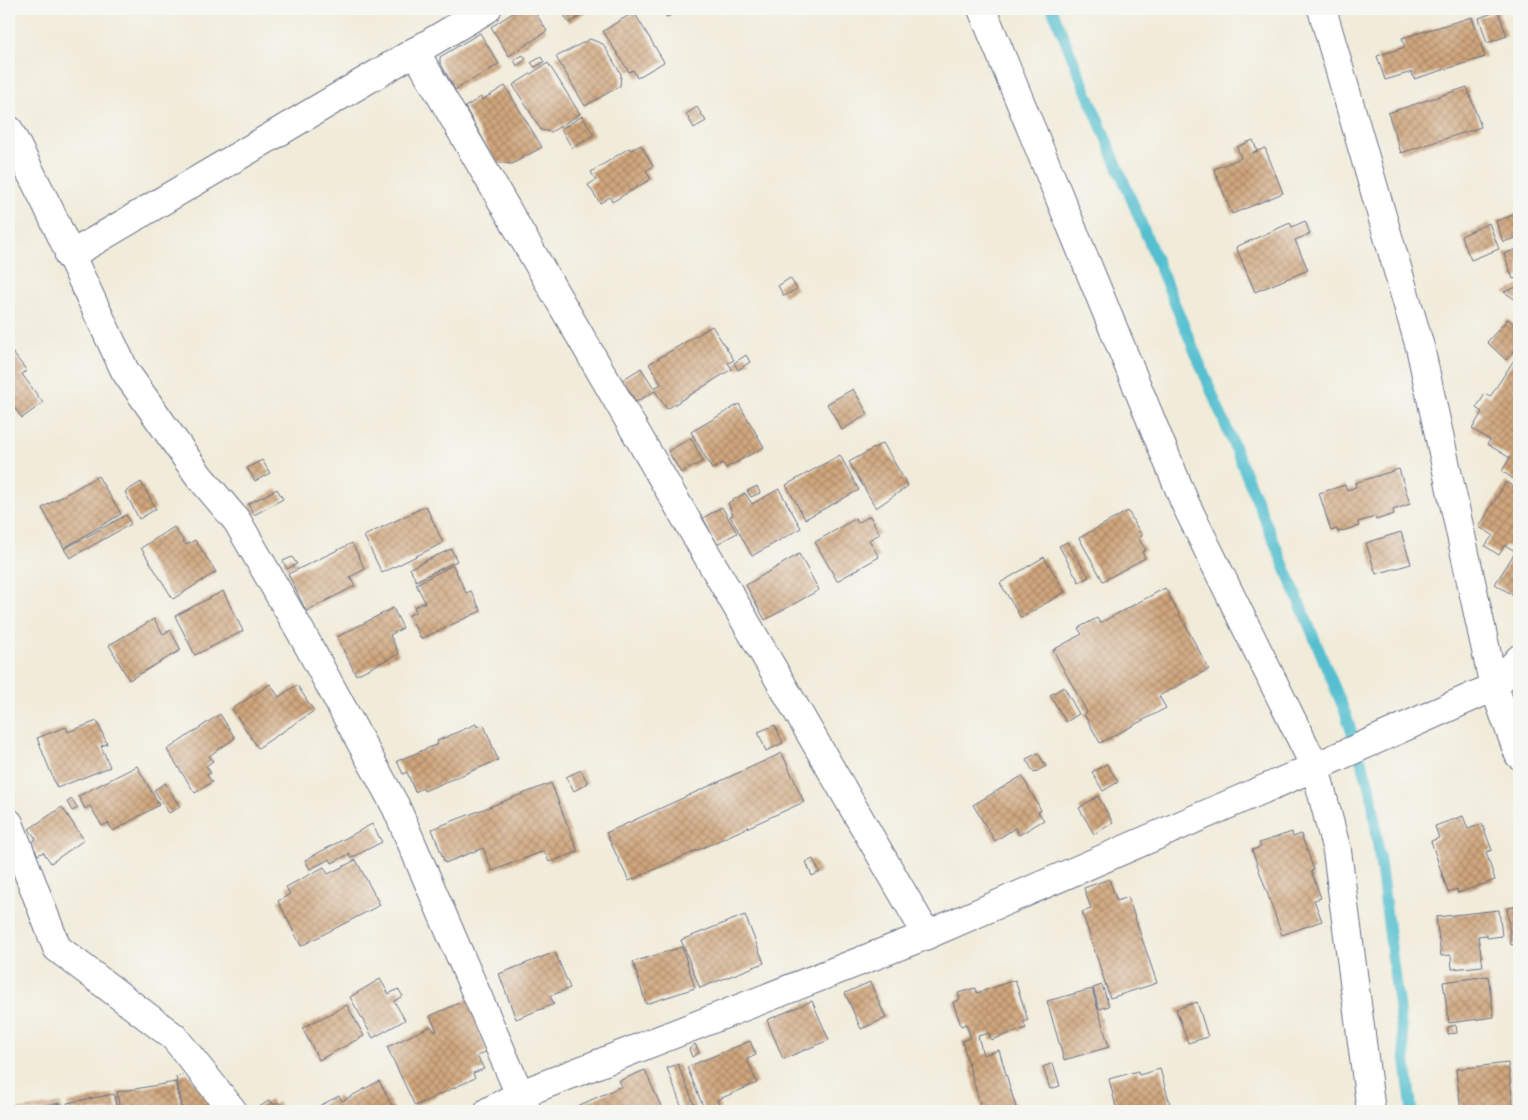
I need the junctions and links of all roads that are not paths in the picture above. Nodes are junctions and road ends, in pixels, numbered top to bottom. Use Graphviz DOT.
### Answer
graph roads {
  1 [pos="487,9"];
  2 [pos="982,9"];
  3 [pos="1322,9"];
  4 [pos="415,51"];
  5 [pos="9,130"];
  6 [pos="69,256"];
  7 [pos="1519,659"];
  8 [pos="1494,688"];
  9 [pos="1519,755"];
  10 [pos="1325,762"];
  11 [pos="9,822"];
  12 [pos="927,935"];
  13 [pos="524,1103"];
  14 [pos="233,1111"];
  15 [pos="490,1111"];
  16 [pos="1371,1111"];
  1 -- 4 [label="street"];
  2 -- 10 [label="street"];
  3 -- 8 [label="street"];
  4 -- 6 [label="street"];
  4 -- 12 [label="street"];
  5 -- 6 [label="street"];
  6 -- 13 [label="street"];
  7 -- 8 [label="street"];
  8 -- 9 [label="street"];
  8 -- 10 [label="street"];
  10 -- 12 [label="street"];
  10 -- 16 [label="street"];
  11 -- 14 [label="street"];
  12 -- 13 [label="street"];
  13 -- 15 [label="street"];
}
